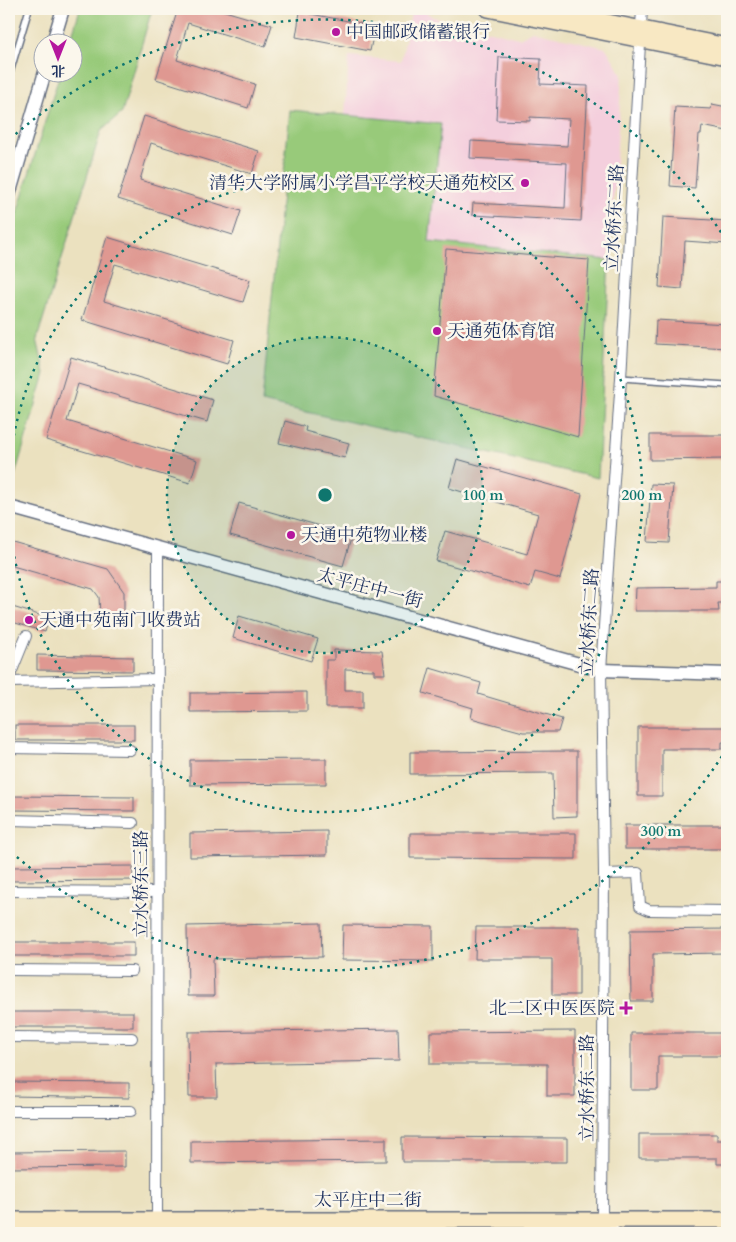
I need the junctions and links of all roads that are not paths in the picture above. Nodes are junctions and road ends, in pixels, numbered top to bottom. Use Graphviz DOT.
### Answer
graph roads {
  1 [pos="28,9"];
  2 [pos="63,9"];
  3 [pos="488,9"];
  4 [pos="543,9"];
  5 [pos="642,9"];
  6 [pos="57,32"];
  7 [pos="642,35"];
  8 [pos="727,46"];
  9 [pos="727,57"];
  10 [pos="9,76"];
  11 [pos="42,82"];
  12 [pos="9,195"];
  13 [pos="621,378"];
  14 [pos="727,385"];
  15 [pos="9,507"];
  16 [pos="158,548"];
  17 [pos="26,636"];
  18 [pos="601,670"];
  19 [pos="727,674"];
  20 [pos="9,678"];
  21 [pos="158,679"];
  22 [pos="9,682"];
  23 [pos="9,748"];
  24 [pos="130,750"];
  25 [pos="9,820"];
  26 [pos="133,823"];
  27 [pos="604,874"];
  28 [pos="9,891"];
  29 [pos="158,892"];
  30 [pos="727,911"];
  31 [pos="9,970"];
  32 [pos="132,971"];
  33 [pos="9,1037"];
  34 [pos="132,1038"];
  35 [pos="9,1111"];
  36 [pos="131,1111"];
  37 [pos="602,1219"];
  38 [pos="9,1220"];
  39 [pos="727,1220"];
  40 [pos="157,1228"];
  41 [pos="9,1233"];
  42 [pos="441,1233"];
  43 [pos="616,1233"];
  1 -- 10 [label="lane"];
  2 -- 6 [label="street"];
  3 -- 7 [label="main road"];
  4 -- 7 [label="main road"];
  5 -- 7 [label="street, 立水桥东二路"];
  7 -- 8 [label="main road"];
  7 -- 9 [label="main road"];
  7 -- 13 [label="street, 立水桥东二路"];
  11 -- 12 [label="street"];
  13 -- 14 [label="lane"];
  13 -- 18 [label="street, 立水桥东二路"];
  15 -- 16 [label="street, 太平庄中一街"];
  16 -- 18 [label="street, 太平庄中一街"];
  16 -- 21 [label="street, 立水桥东三路"];
  17 -- 20 [label="street"];
  18 -- 19 [label="street, 太平庄中一街"];
  18 -- 27 [label="street, 立水桥东二路"];
  21 -- 22 [label="street"];
  21 -- 29 [label="street, 立水桥东三路"];
  23 -- 24 [label="street"];
  25 -- 26 [label="street"];
  27 -- 30 [label="street"];
  27 -- 37 [label="street, 立水桥东二路"];
  28 -- 29 [label="street"];
  29 -- 40 [label="street, 立水桥东三路"];
  31 -- 32 [label="street"];
  33 -- 34 [label="street"];
  35 -- 36 [label="street"];
  37 -- 39 [label="main road, 太平庄中二街"];
  37 -- 40 [label="main road, 太平庄中二街"];
  37 -- 43 [label="street"];
  38 -- 40 [label="main road, 太平庄中二街"];
  40 -- 41 [label="main road, 太平庄中二街"];
  40 -- 42 [label="main road, 太平庄中二街"];
}
